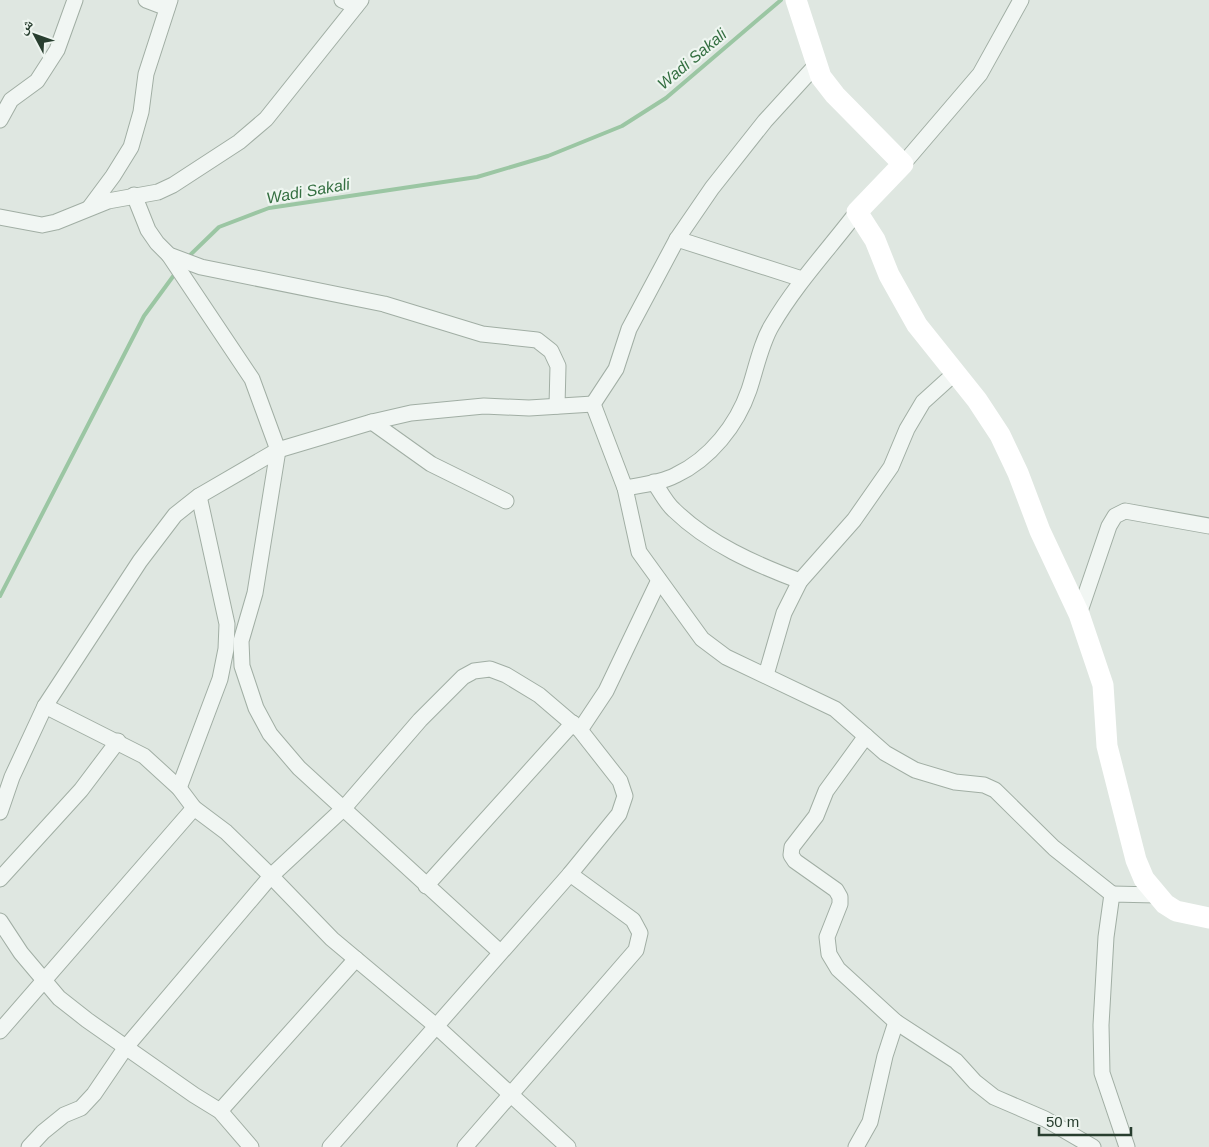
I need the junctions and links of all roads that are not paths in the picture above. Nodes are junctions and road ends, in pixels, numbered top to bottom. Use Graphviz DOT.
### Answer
graph roads {
  1 [pos="75,0"];
  2 [pos="146,0"];
  3 [pos="796,0"];
  4 [pos="1021,0"];
  5 [pos="353,2"];
  6 [pos="169,4"];
  7 [pos="817,64"];
  8 [pos="6,97"];
  9 [pos="0,120"];
  10 [pos="903,164"];
  11 [pos="134,195"];
  12 [pos="90,207"];
  13 [pos="857,212"];
  14 [pos="0,217"];
  15 [pos="677,239"];
  16 [pos="169,255"];
  17 [pos="802,279"];
  18 [pos="955,373"];
  19 [pos="593,404"];
  20 [pos="557,406"];
  21 [pos="372,422"];
  22 [pos="278,450"];
  23 [pos="654,482"];
  24 [pos="624,488"];
  25 [pos="199,496"];
  26 [pos="506,501"];
  27 [pos="1209,526"];
  28 [pos="659,580"];
  29 [pos="800,581"];
  30 [pos="1079,614"];
  31 [pos="241,641"];
  32 [pos="226,649"];
  33 [pos="766,675"];
  34 [pos="45,706"];
  35 [pos="577,727"];
  36 [pos="866,736"];
  37 [pos="118,741"];
  38 [pos="179,788"];
  39 [pos="194,808"];
  40 [pos="344,808"];
  41 [pos="0,812"];
  42 [pos="570,874"];
  43 [pos="271,876"];
  44 [pos="0,879"];
  45 [pos="426,886"];
  46 [pos="1112,894"];
  47 [pos="1156,895"];
  48 [pos="1209,918"];
  49 [pos="0,921"];
  50 [pos="500,952"];
  51 [pos="356,959"];
  52 [pos="44,982"];
  53 [pos="896,1022"];
  54 [pos="436,1026"];
  55 [pos="0,1031"];
  56 [pos="126,1047"];
  57 [pos="510,1095"];
  58 [pos="220,1111"];
  59 [pos="29,1147"];
  60 [pos="251,1147"];
  61 [pos="330,1147"];
  62 [pos="465,1147"];
  63 [pos="568,1147"];
  64 [pos="856,1147"];
  65 [pos="1093,1147"];
  66 [pos="1127,1147"];
  1 -- 8 [label="street"];
  2 -- 6 [label="street"];
  3 -- 7 [label="street"];
  4 -- 10 [label="street"];
  5 -- 11 [label="street"];
  6 -- 12 [label="street"];
  7 -- 10 [label="street"];
  7 -- 15 [label="street"];
  8 -- 9 [label="street"];
  10 -- 13 [label="street"];
  11 -- 12 [label="street"];
  11 -- 16 [label="street"];
  12 -- 14 [label="street"];
  13 -- 17 [label="street"];
  13 -- 18 [label="street"];
  15 -- 17 [label="street"];
  15 -- 19 [label="street"];
  16 -- 20 [label="street"];
  16 -- 22 [label="street"];
  17 -- 23 [label="street"];
  18 -- 29 [label="street"];
  18 -- 30 [label="street"];
  19 -- 20 [label="street"];
  19 -- 24 [label="street"];
  20 -- 21 [label="street"];
  21 -- 22 [label="street"];
  21 -- 26 [label="street"];
  22 -- 25 [label="street"];
  22 -- 31 [label="street"];
  23 -- 24 [label="street"];
  23 -- 29 [label="street"];
  24 -- 28 [label="street"];
  25 -- 32 [label="street"];
  25 -- 34 [label="street"];
  27 -- 30 [label="street"];
  28 -- 33 [label="street"];
  28 -- 35 [label="street"];
  29 -- 33 [label="street"];
  30 -- 47 [label="street"];
  31 -- 32 [label="street"];
  31 -- 40 [label="street"];
  32 -- 38 [label="street"];
  33 -- 36 [label="street"];
  34 -- 37 [label="street"];
  34 -- 41 [label="street"];
  35 -- 40 [label="street"];
  35 -- 42 [label="street"];
  35 -- 45 [label="street"];
  36 -- 46 [label="street"];
  36 -- 53 [label="street"];
  37 -- 38 [label="street"];
  37 -- 44 [label="street"];
  38 -- 39 [label="street"];
  39 -- 43 [label="street"];
  39 -- 52 [label="street"];
  40 -- 43 [label="street"];
  40 -- 45 [label="street"];
  42 -- 50 [label="street"];
  42 -- 57 [label="street"];
  43 -- 51 [label="street"];
  43 -- 56 [label="street"];
  45 -- 50 [label="street"];
  46 -- 47 [label="street"];
  46 -- 66 [label="street"];
  47 -- 48 [label="street"];
  49 -- 52 [label="street"];
  50 -- 54 [label="street"];
  51 -- 54 [label="street"];
  51 -- 58 [label="street"];
  52 -- 55 [label="street"];
  52 -- 56 [label="street"];
  53 -- 64 [label="street"];
  53 -- 65 [label="street"];
  54 -- 57 [label="street"];
  54 -- 61 [label="street"];
  56 -- 58 [label="street"];
  56 -- 59 [label="street"];
  57 -- 62 [label="street"];
  57 -- 63 [label="street"];
  58 -- 60 [label="street"];
}
